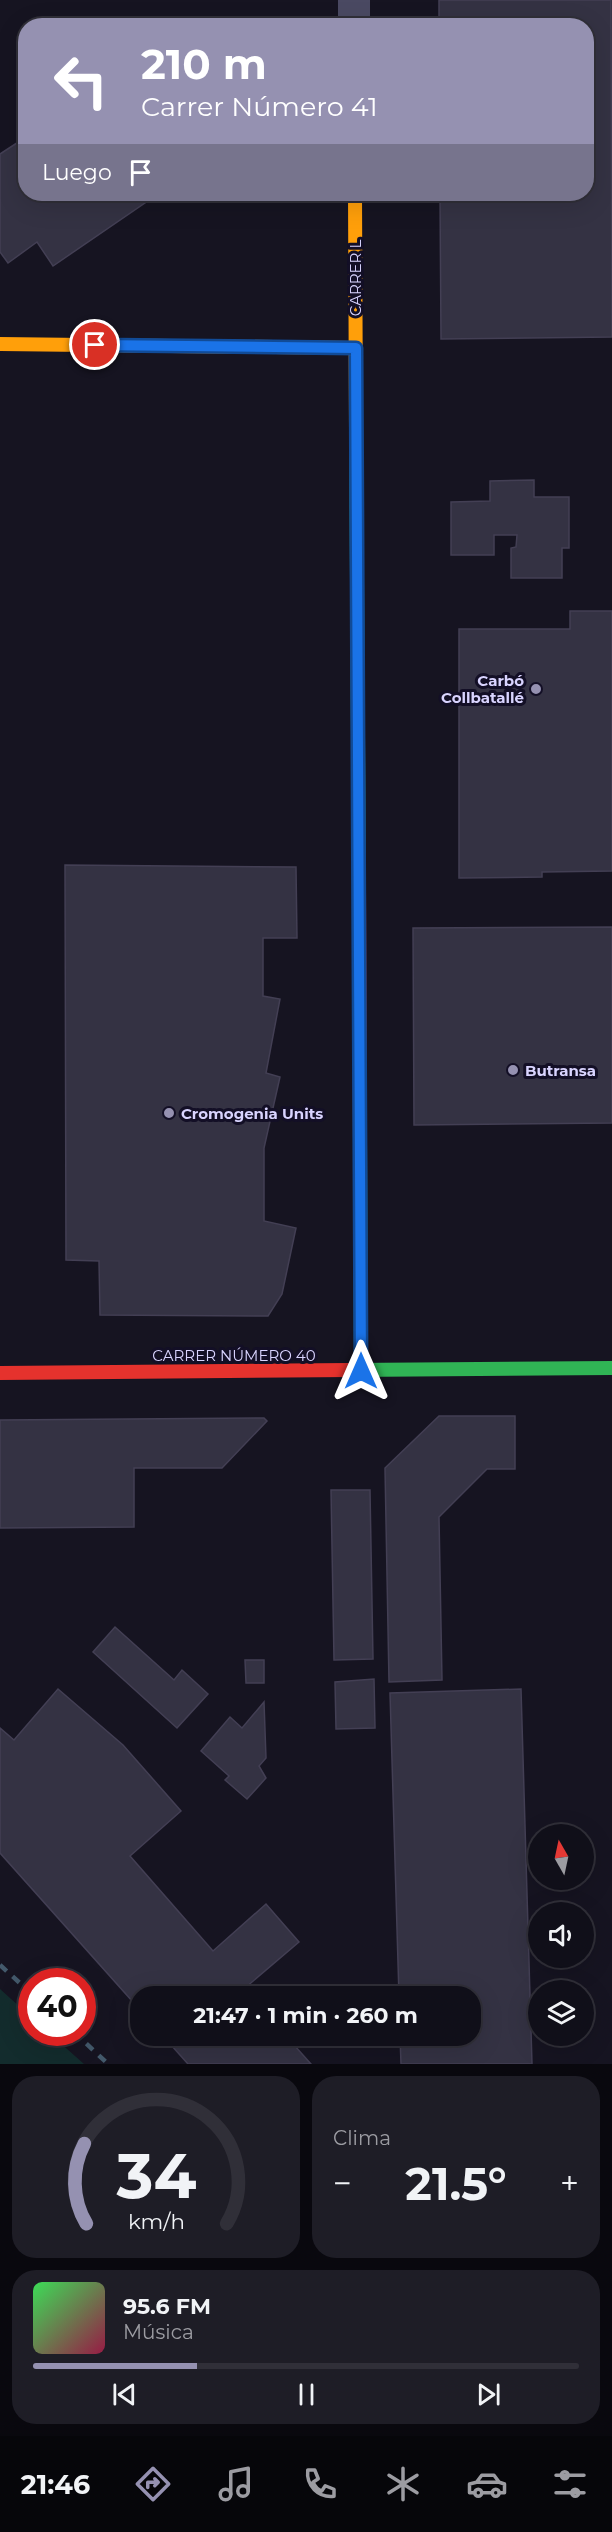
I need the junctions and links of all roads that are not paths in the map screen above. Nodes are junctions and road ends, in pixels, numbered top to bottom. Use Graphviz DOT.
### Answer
graph roads {
  1 [pos="354,0"];
  2 [pos="354,18"];
  3 [pos="355,201"];
  4 [pos="0,344"];
  5 [pos="356,348"];
  6 [pos="612,1368"];
  7 [pos="361,1371"];
  8 [pos="0,1373"];
  1 -- 2 [label="street"];
  3 -- 5 [label="street, CARRER L"];
  4 -- 5 [label="street"];
  5 -- 7 [label="street, CARRER L"];
  6 -- 7 [label="street, CARRER NÚMERO 40"];
  7 -- 8 [label="street, CARRER NÚMERO 40"];
}
